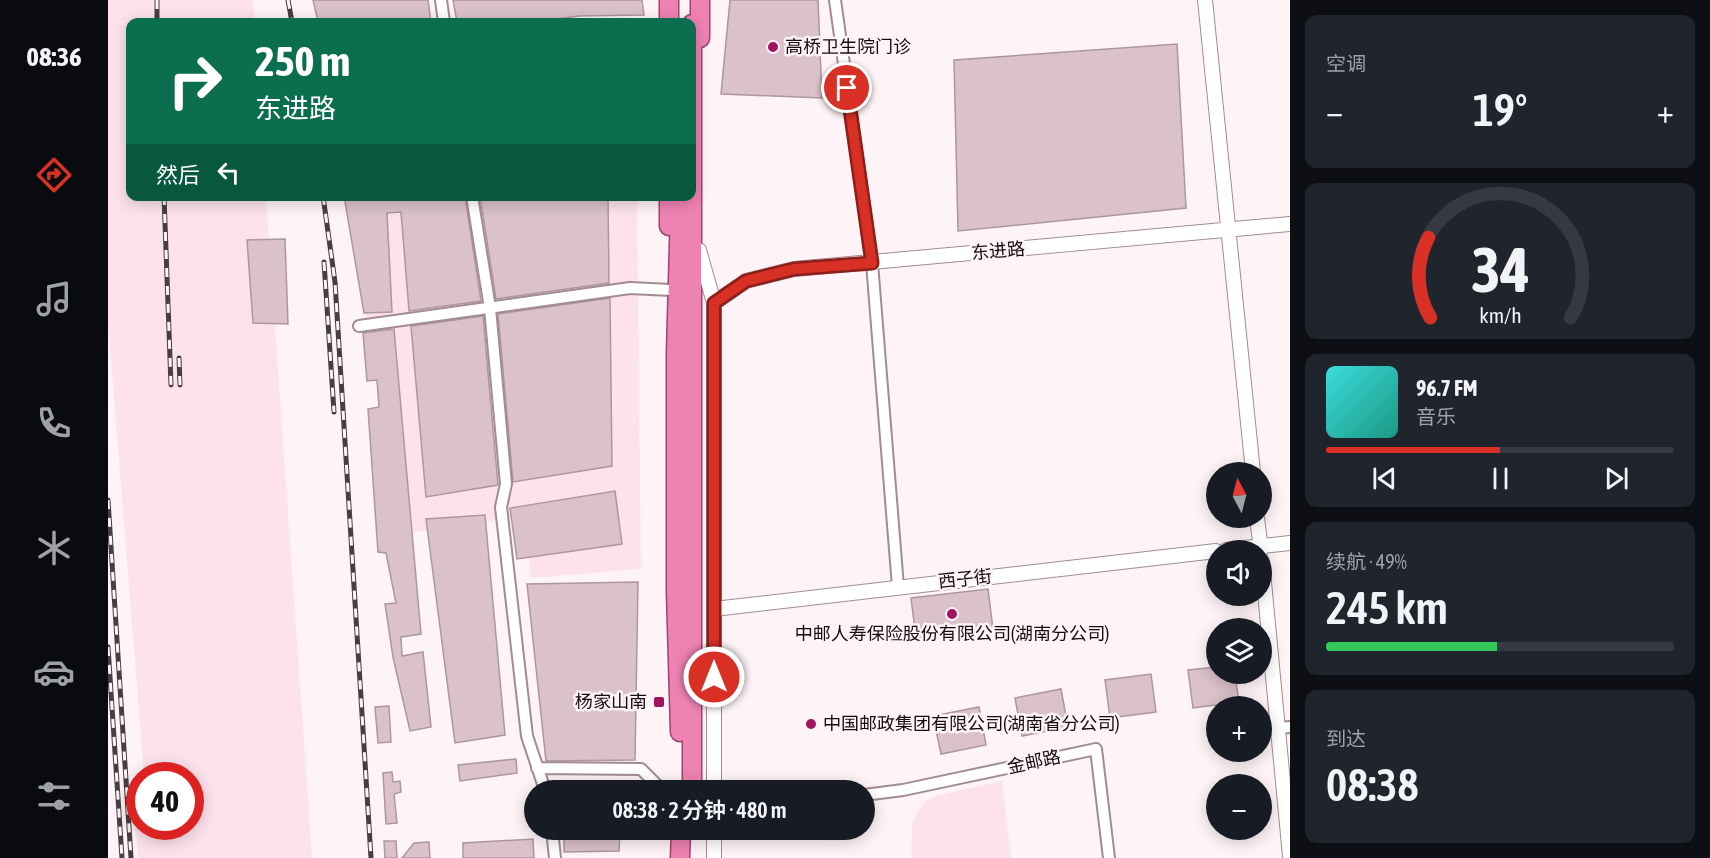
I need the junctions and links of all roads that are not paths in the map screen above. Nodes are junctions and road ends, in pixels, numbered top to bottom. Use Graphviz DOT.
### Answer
graph roads {
  1 [pos="441,0"];
  2 [pos="669,0"];
  3 [pos="680,0"];
  4 [pos="691,0"];
  5 [pos="700,0"];
  6 [pos="835,0"];
  7 [pos="1205,0"];
  8 [pos="443,18"];
  9 [pos="669,18"];
  10 [pos="680,18"];
  11 [pos="692,18"];
  12 [pos="473,201"];
  13 [pos="670,201"];
  14 [pos="680,201"];
  15 [pos="685,201"];
  16 [pos="1290,224"];
  17 [pos="1229,230"];
  18 [pos="699,250"];
  19 [pos="872,263"];
  20 [pos="682,280"];
  21 [pos="714,303"];
  22 [pos="490,308"];
  23 [pos="359,326"];
  24 [pos="683,354"];
  25 [pos="1252,462"];
  26 [pos="1290,543"];
  27 [pos="1272,549"];
  28 [pos="1206,553"];
  29 [pos="898,587"];
  30 [pos="1268,606"];
  31 [pos="714,609"];
  32 [pos="1284,728"];
  33 [pos="537,768"];
  34 [pos="541,780"];
  35 [pos="652,780"];
  36 [pos="681,780"];
  37 [pos="692,780"];
  38 [pos="714,780"];
  39 [pos="875,794"];
  40 [pos="553,840"];
  41 [pos="681,840"];
  42 [pos="691,840"];
  43 [pos="714,840"];
  44 [pos="1290,856"];
  45 [pos="555,858"];
  46 [pos="680,858"];
  47 [pos="691,858"];
  48 [pos="714,858"];
  49 [pos="1109,858"];
  1 -- 8 [label="street"];
  2 -- 9 [label="highway"];
  3 -- 10 [label="highway"];
  4 -- 11 [label="highway"];
  5 -- 18 [label="highway"];
  6 -- 19 [label="street"];
  7 -- 17 [label="street"];
  12 -- 22 [label="street"];
  13 -- 20 [label="highway"];
  14 -- 20 [label="highway"];
  15 -- 20 [label="highway"];
  16 -- 17 [label="street, 东进路"];
  17 -- 19 [label="street, 东进路"];
  17 -- 25 [label="street"];
  18 -- 21 [label="street"];
  18 -- 24 [label="highway"];
  19 -- 21 [label="street, 东进路"];
  19 -- 29 [label="street"];
  20 -- 22 [label="street"];
  20 -- 24 [label="highway"];
  20 -- 24 [label="highway"];
  21 -- 31 [label="street"];
  22 -- 23 [label="street"];
  22 -- 33 [label="street"];
  24 -- 36 [label="highway"];
  24 -- 37 [label="highway"];
  26 -- 27 [label="street"];
  28 -- 29 [label="street, 西子街"];
  29 -- 31 [label="street, 西子街"];
  30 -- 32 [label="street"];
  31 -- 38 [label="street"];
  32 -- 44 [label="street"];
  33 -- 34 [label="street"];
  33 -- 35 [label="street"];
  39 -- 49 [label="street, 金邮路"];
  40 -- 45 [label="street"];
  41 -- 46 [label="highway"];
  42 -- 47 [label="highway"];
  43 -- 48 [label="street"];
}
